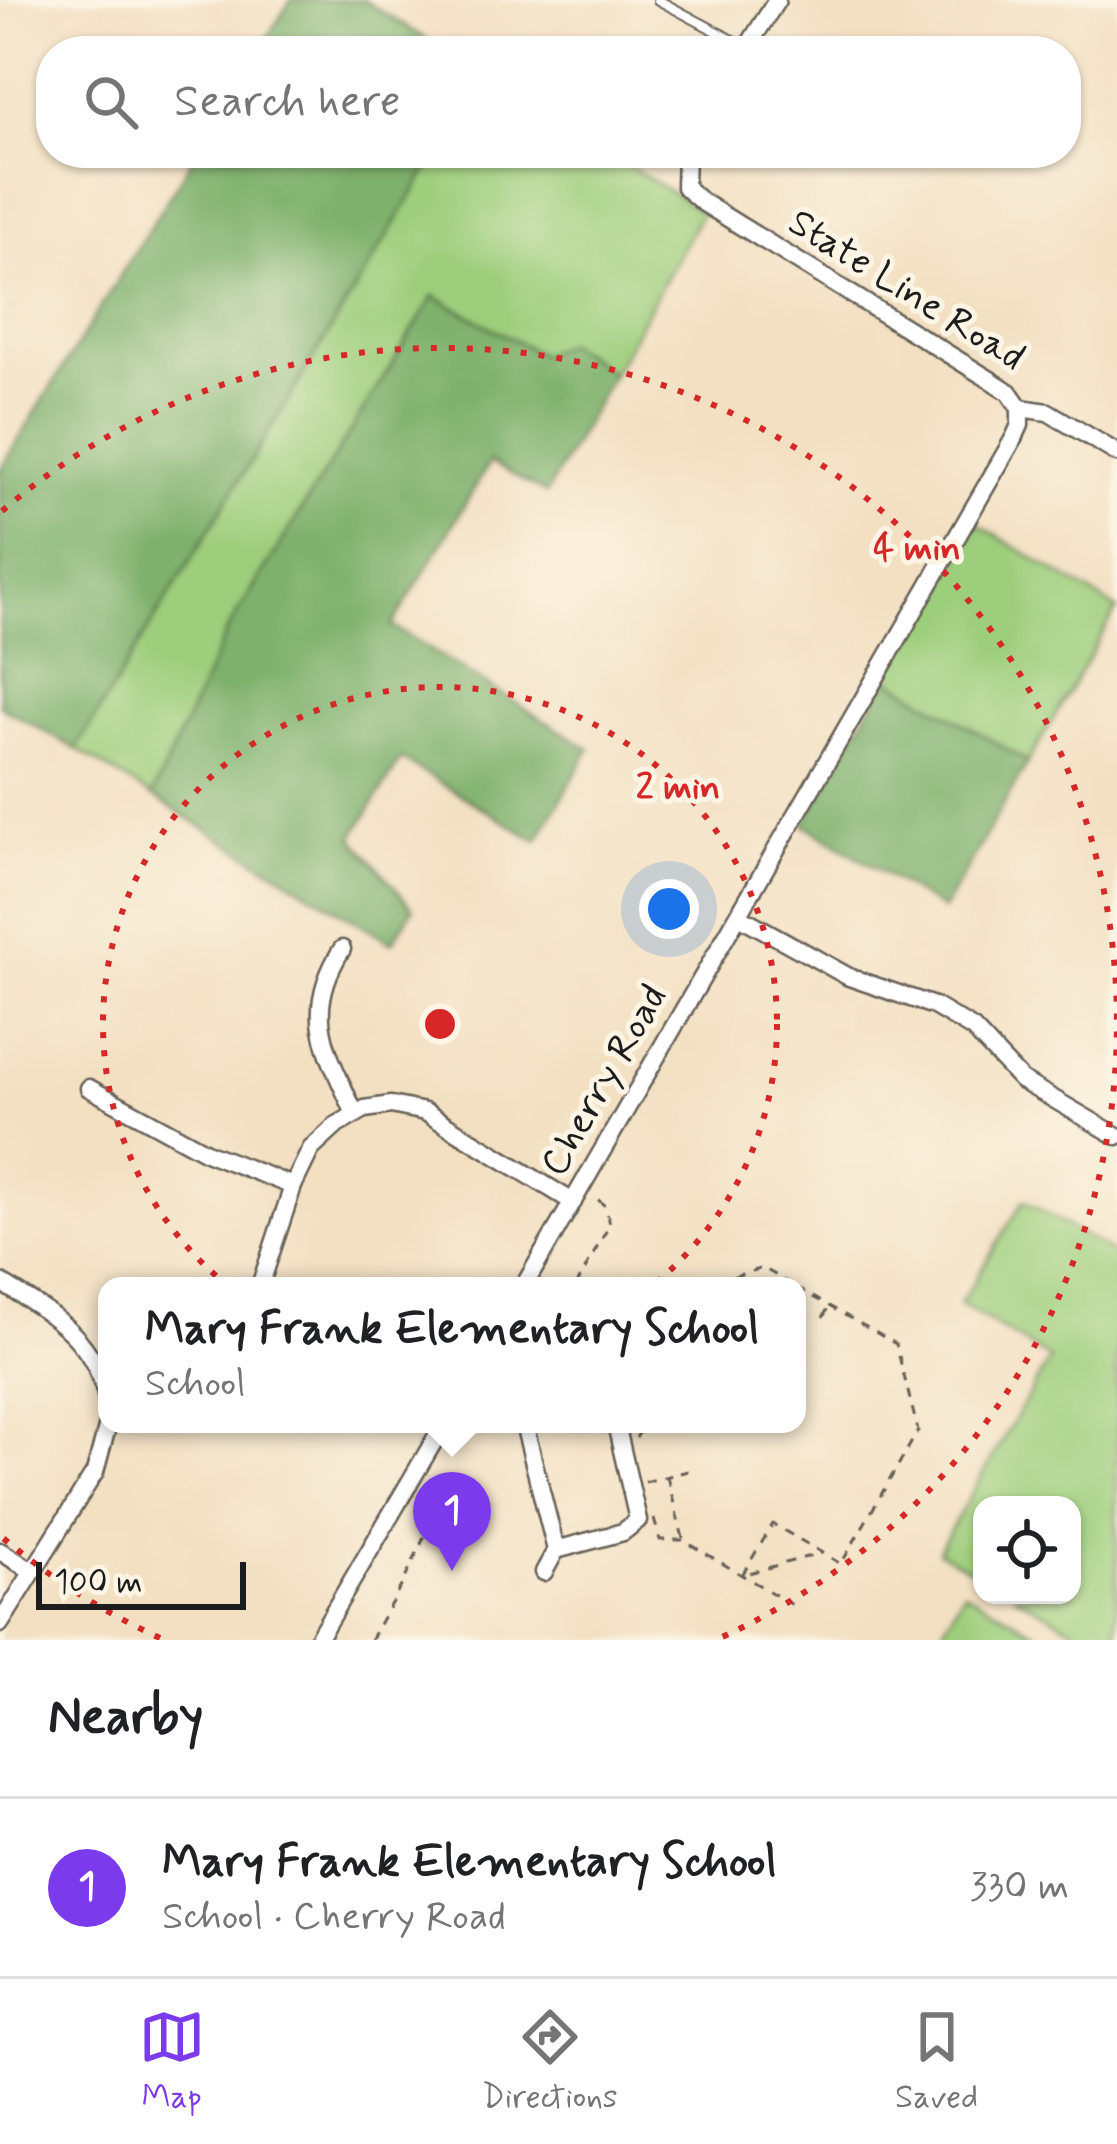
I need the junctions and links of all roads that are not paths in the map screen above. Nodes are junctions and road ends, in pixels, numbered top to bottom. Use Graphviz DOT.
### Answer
graph roads {
  1 [pos="658,0"];
  2 [pos="777,0"];
  3 [pos="723,36"];
  4 [pos="754,36"];
  5 [pos="684,168"];
  6 [pos="1020,408"];
  7 [pos="1117,453"];
  8 [pos="739,916"];
  9 [pos="342,949"];
  10 [pos="89,1088"];
  11 [pos="355,1114"];
  12 [pos="1117,1136"];
  13 [pos="293,1186"];
  14 [pos="578,1195"];
  15 [pos="263,1277"];
  16 [pos="529,1277"];
  17 [pos="0,1282"];
  18 [pos="98,1367"];
  19 [pos="105,1433"];
  20 [pos="439,1433"];
  21 [pos="526,1433"];
  22 [pos="618,1433"];
  23 [pos="556,1550"];
  24 [pos="0,1551"];
  25 [pos="32,1571"];
  26 [pos="544,1572"];
  27 [pos="0,1624"];
  28 [pos="317,1640"];
  1 -- 3 [label="lane"];
  2 -- 4 [label="street"];
  5 -- 6 [label="street, State Line Road"];
  6 -- 7 [label="street, State Line Road"];
  6 -- 8 [label="street, Cherry Road"];
  8 -- 12 [label="street"];
  8 -- 14 [label="street, Cherry Road"];
  9 -- 11 [label="street"];
  10 -- 13 [label="street"];
  11 -- 13 [label="street"];
  11 -- 14 [label="street"];
  13 -- 15 [label="street"];
  14 -- 16 [label="street, Cherry Road"];
  17 -- 18 [label="street"];
  19 -- 25 [label="street"];
  20 -- 28 [label="street"];
  21 -- 23 [label="street"];
  22 -- 23 [label="street"];
  23 -- 26 [label="street"];
  24 -- 25 [label="street"];
  25 -- 27 [label="street"];
}
